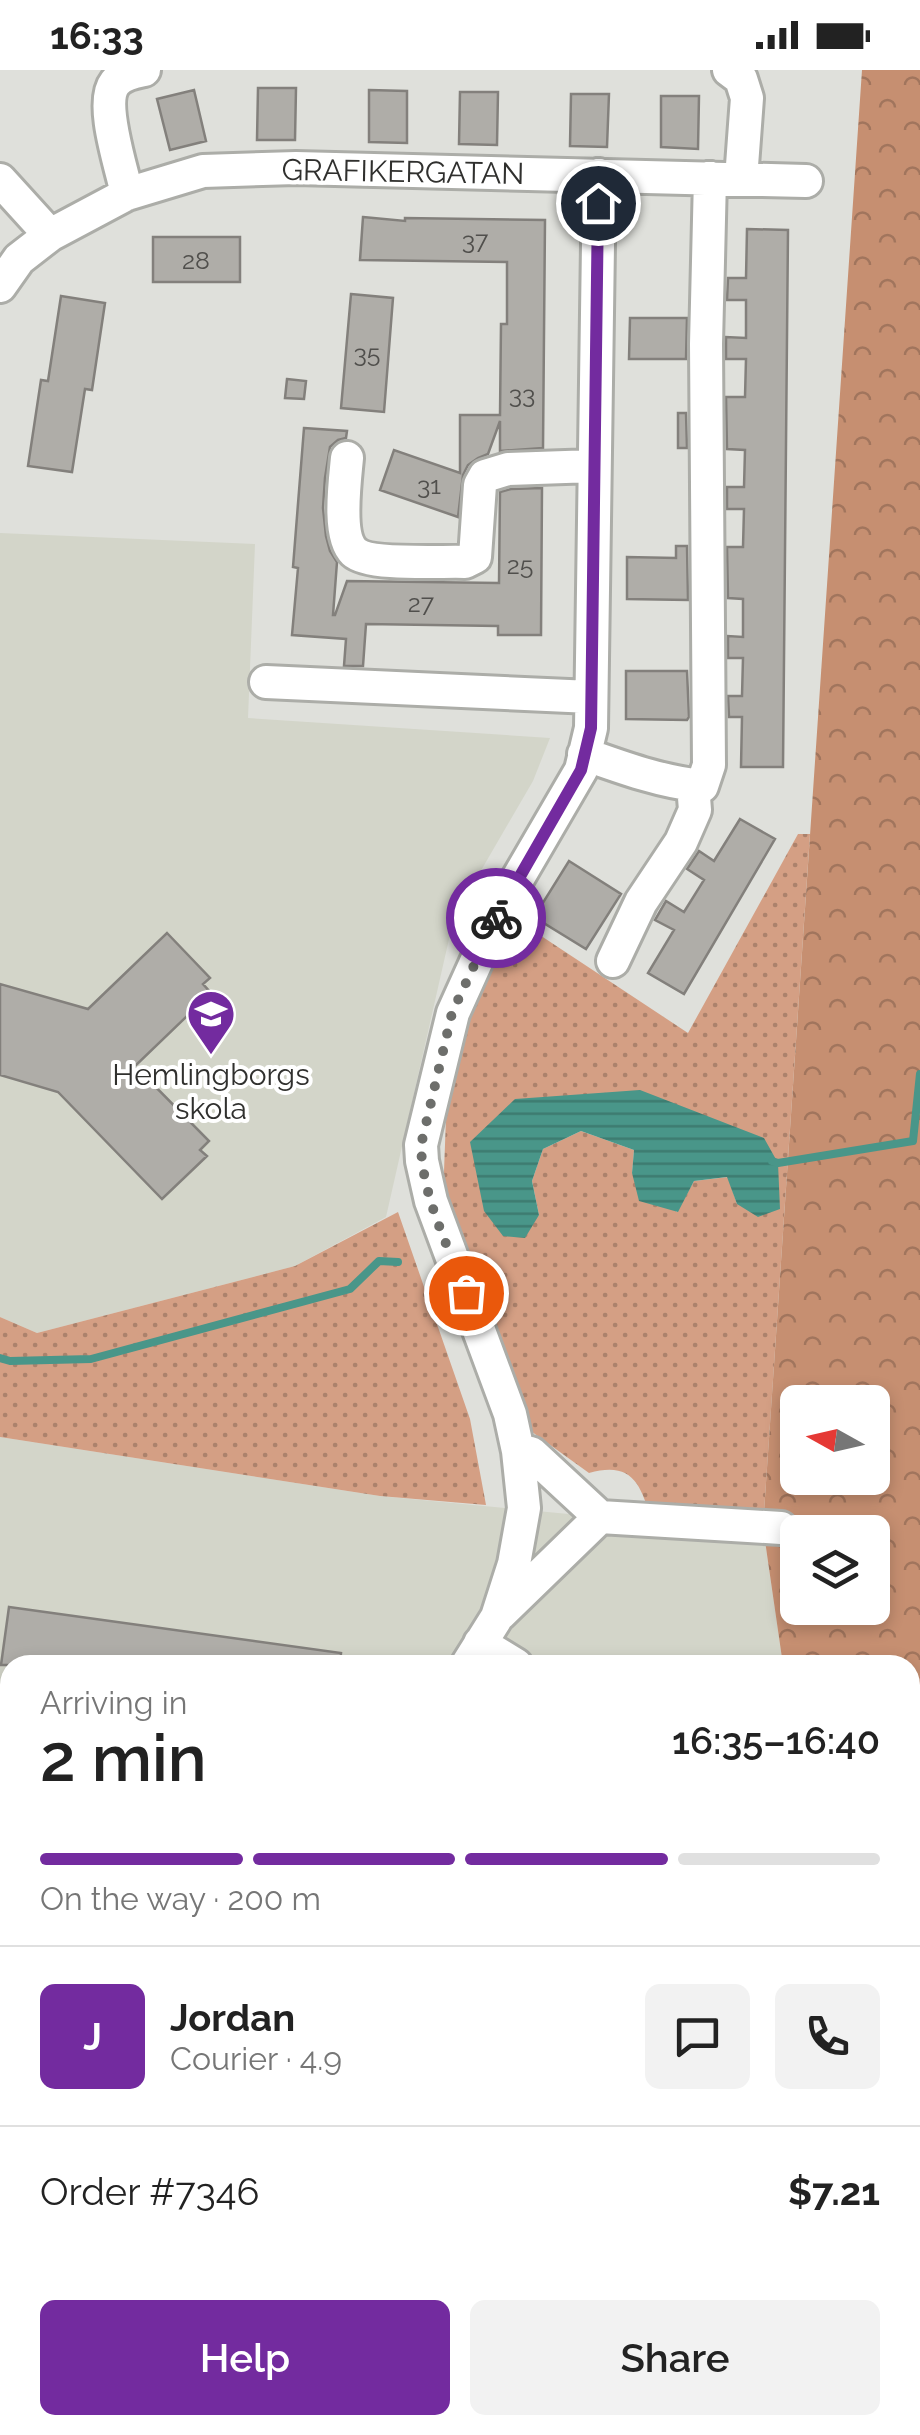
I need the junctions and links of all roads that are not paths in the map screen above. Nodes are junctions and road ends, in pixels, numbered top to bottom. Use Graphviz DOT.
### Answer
graph roads {
  1 [pos="144,70"];
  2 [pos="729,70"];
  3 [pos="599,176"];
  4 [pos="726,179"];
  5 [pos="0,180"];
  6 [pos="806,181"];
  7 [pos="127,194"];
  8 [pos="50,235"];
  9 [pos="0,286"];
  10 [pos="347,458"];
  11 [pos="594,466"];
  12 [pos="266,682"];
  13 [pos="591,698"];
  14 [pos="584,754"];
  15 [pos="692,785"];
  16 [pos="612,961"];
  17 [pos="518,1452"];
  18 [pos="600,1517"];
  19 [pos="780,1528"];
  20 [pos="481,1642"];
  1 -- 7 [label="street"];
  2 -- 4 [label="street"];
  3 -- 4 [label="street, GRAFIKERGATAN"];
  3 -- 7 [label="street, GRAFIKERGATAN"];
  3 -- 11 [label="street"];
  4 -- 6 [label="street, GRAFIKERGATAN"];
  4 -- 15 [label="street"];
  5 -- 8 [label="street"];
  7 -- 8 [label="street, GRAFIKERGATAN"];
  8 -- 9 [label="street, GRAFIKERGATAN"];
  10 -- 11 [label="street"];
  11 -- 13 [label="street"];
  12 -- 13 [label="street"];
  13 -- 14 [label="street"];
  14 -- 15 [label="street"];
  14 -- 17 [label="street"];
  15 -- 16 [label="street"];
  17 -- 18 [label="street"];
  17 -- 20 [label="street"];
  18 -- 19 [label="street"];
  18 -- 20 [label="street"];
}
